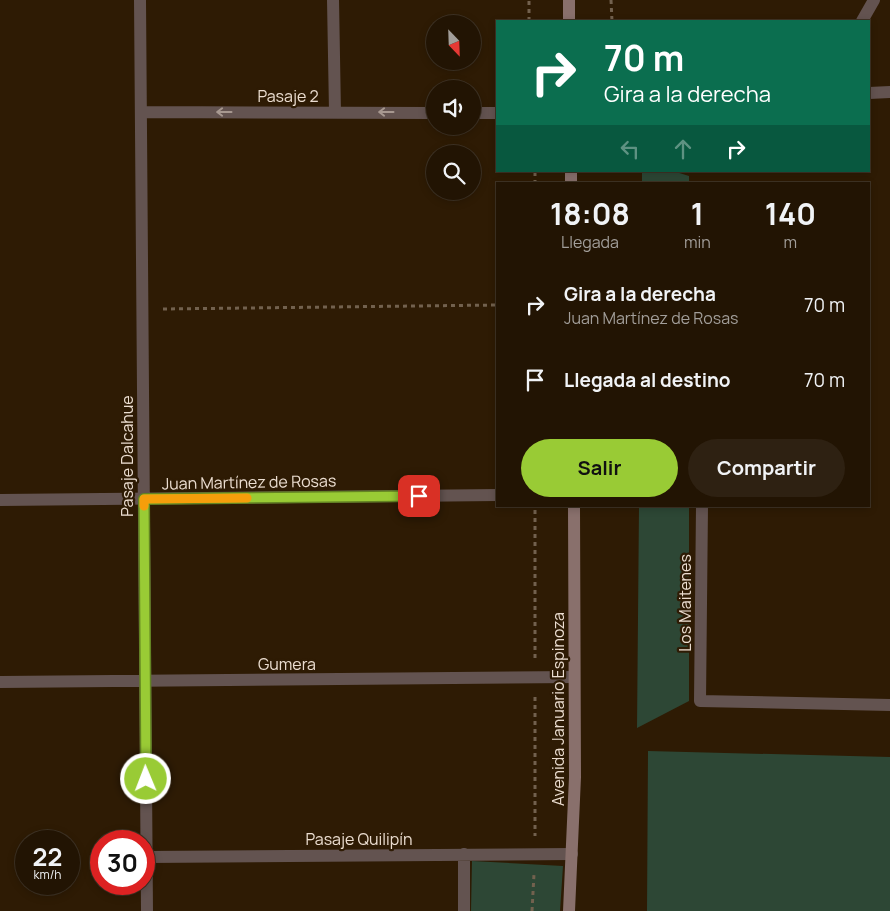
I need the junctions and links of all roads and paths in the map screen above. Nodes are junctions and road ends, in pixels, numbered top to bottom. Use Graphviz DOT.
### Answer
graph roads {
  1 [pos="140,0"];
  2 [pos="333,0"];
  3 [pos="529,0"];
  4 [pos="568,0"];
  5 [pos="611,0"];
  6 [pos="874,0"];
  7 [pos="529,20"];
  8 [pos="569,20"];
  9 [pos="612,20"];
  10 [pos="863,20"];
  11 [pos="890,92"];
  12 [pos="870,93"];
  13 [pos="141,112"];
  14 [pos="335,112"];
  15 [pos="426,113"];
  16 [pos="481,113"];
  17 [pos="496,113"];
  18 [pos="496,305"];
  19 [pos="142,309"];
  20 [pos="496,495"];
  21 [pos="144,499"];
  22 [pos="0,500"];
  23 [pos="535,507"];
  24 [pos="574,507"];
  25 [pos="702,507"];
  26 [pos="574,677"];
  27 [pos="535,678"];
  28 [pos="145,681"];
  29 [pos="0,682"];
  30 [pos="890,705"];
  31 [pos="146,830"];
  32 [pos="464,854"];
  33 [pos="535,854"];
  34 [pos="572,854"];
  35 [pos="155,857"];
  36 [pos="147,895"];
  37 [pos="147,911"];
  38 [pos="464,911"];
  39 [pos="532,911"];
  40 [pos="569,911"];
  1 -- 13 [label="street, Pasaje Dalcahue"];
  2 -- 14 [label="street"];
  3 -- 7 [label="path"];
  4 -- 8 [label="main road"];
  5 -- 9 [label="path"];
  6 -- 10 [label="street"];
  11 -- 12 [label="street"];
  14 -- 13 [label="street, Pasaje 2, one-way"];
  13 -- 19 [label="street, Pasaje Dalcahue"];
  15 -- 14 [label="street, Pasaje 2, one-way"];
  16 -- 17 [label="street"];
  18 -- 19 [label="path"];
  19 -- 21 [label="street, Pasaje Dalcahue"];
  20 -- 21 [label="street, Juan Martínez de Rosas"];
  21 -- 22 [label="street, Juan Martínez de Rosas"];
  21 -- 28 [label="street, Pasaje Dalcahue"];
  23 -- 27 [label="path"];
  24 -- 26 [label="main road, Avenida Januario Espinoza"];
  25 -- 30 [label="street, Los Maitenes"];
  26 -- 27 [label="street, Gumera"];
  26 -- 34 [label="main road, Avenida Januario Espinoza"];
  27 -- 28 [label="street, Gumera"];
  27 -- 33 [label="path"];
  28 -- 29 [label="street, Gumera"];
  28 -- 31 [label="street, Pasaje Dalcahue"];
  32 -- 33 [label="street, Pasaje Quilipín"];
  32 -- 35 [label="street, Pasaje Quilipín"];
  32 -- 38 [label="street"];
  33 -- 34 [label="street, Pasaje Quilipín"];
  33 -- 39 [label="path"];
  34 -- 40 [label="main road, Avenida Januario Espinoza"];
  36 -- 37 [label="street, Pasaje Dalcahue"];
}
